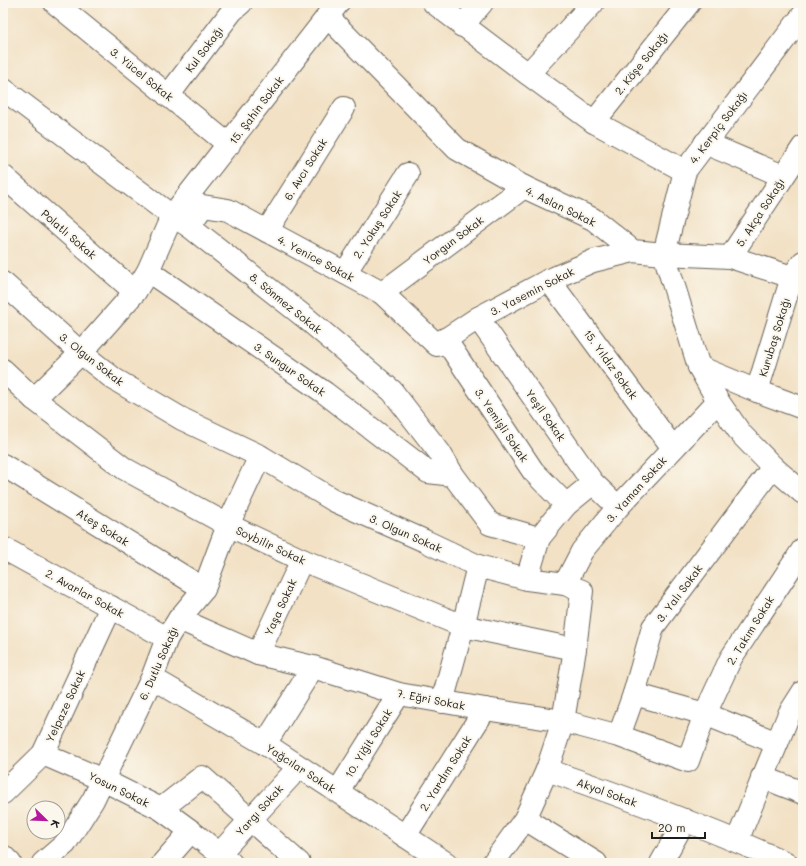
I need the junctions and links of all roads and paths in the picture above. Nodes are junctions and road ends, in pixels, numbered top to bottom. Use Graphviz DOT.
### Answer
graph roads {
  1 [pos="55,3"];
  2 [pos="434,3"];
  3 [pos="482,3"];
  4 [pos="593,3"];
  5 [pos="689,3"];
  6 [pos="232,6"];
  7 [pos="332,10"];
  8 [pos="803,15"];
  9 [pos="462,26"];
  10 [pos="528,74"];
  11 [pos="3,89"];
  12 [pos="168,96"];
  13 [pos="344,108"];
  14 [pos="594,122"];
  15 [pos="705,143"];
  16 [pos="229,145"];
  17 [pos="803,147"];
  18 [pos="685,171"];
  19 [pos="408,174"];
  20 [pos="3,176"];
  21 [pos="783,176"];
  22 [pos="524,187"];
  23 [pos="181,221"];
  24 [pos="267,231"];
  25 [pos="633,252"];
  26 [pos="664,254"];
  27 [pos="730,257"];
  28 [pos="148,271"];
  29 [pos="345,273"];
  30 [pos="799,274"];
  31 [pos="549,280"];
  32 [pos="3,283"];
  33 [pos="134,292"];
  34 [pos="382,293"];
  35 [pos="478,318"];
  36 [pos="441,342"];
  37 [pos="81,353"];
  38 [pos="699,367"];
  39 [pos="3,370"];
  40 [pos="757,391"];
  41 [pos="34,399"];
  42 [pos="718,401"];
  43 [pos="803,408"];
  44 [pos="673,448"];
  45 [pos="260,456"];
  46 [pos="3,464"];
  47 [pos="773,467"];
  48 [pos="453,475"];
  49 [pos="593,483"];
  50 [pos="803,493"];
  51 [pos="566,505"];
  52 [pos="618,507"];
  53 [pos="228,525"];
  54 [pos="539,538"];
  55 [pos="3,548"];
  56 [pos="803,549"];
  57 [pos="302,560"];
  58 [pos="478,566"];
  59 [pos="527,578"];
  60 [pos="565,584"];
  61 [pos="204,589"];
  62 [pos="111,607"];
  63 [pos="178,619"];
  64 [pos="463,626"];
  65 [pos="167,638"];
  66 [pos="575,649"];
  67 [pos="258,654"];
  68 [pos="312,666"];
  69 [pos="152,678"];
  70 [pos="803,692"];
  71 [pos="399,694"];
  72 [pos="634,694"];
  73 [pos="442,702"];
  74 [pos="485,709"];
  75 [pos="705,714"];
  76 [pos="796,717"];
  77 [pos="564,721"];
  78 [pos="619,736"];
  79 [pos="777,742"];
  80 [pos="264,744"];
  81 [pos="43,754"];
  82 [pos="688,761"];
  83 [pos="299,767"];
  84 [pos="548,770"];
  85 [pos="762,777"];
  86 [pos="103,780"];
  87 [pos="338,791"];
  88 [pos="3,793"];
  89 [pos="803,793"];
  90 [pos="161,809"];
  91 [pos="251,819"];
  92 [pos="524,819"];
  93 [pos="685,820"];
  94 [pos="191,831"];
  95 [pos="405,836"];
  96 [pos="736,841"];
  97 [pos="3,856"];
  98 [pos="753,856"];
  99 [pos="225,858"];
  100 [pos="10,863"];
  101 [pos="43,863"];
  102 [pos="164,863"];
  103 [pos="299,863"];
  104 [pos="446,863"];
  105 [pos="492,863"];
  106 [pos="596,863"];
  107 [pos="661,863"];
  108 [pos="786,863"];
  1 -- 12 [label="street, 3. Yücel Sokak"];
  2 -- 9 [label="street"];
  3 -- 9 [label="street"];
  4 -- 10 [label="street"];
  5 -- 14 [label="street, 2. Köşe Sokağı"];
  6 -- 12 [label="street, Kul Sokağı"];
  7 -- 16 [label="street, 15. Şahin Sokak"];
  7 -- 22 [label="street, 4. Aslan Sokak"];
  8 -- 15 [label="street, 4. Kerpiç Sokağı"];
  9 -- 10 [label="street"];
  10 -- 14 [label="street"];
  11 -- 23 [label="street, 8. Sönmez Sokak"];
  12 -- 16 [label="street, 3. Yücel Sokak"];
  13 -- 24 [label="street, 6. Avcı Sokak"];
  14 -- 18 [label="street"];
  15 -- 18 [label="street, 4. Kerpiç Sokağı"];
  15 -- 21 [label="street"];
  16 -- 23 [label="street, 15. Şahin Sokak"];
  17 -- 21 [label="street, 5. Akça Sokağı"];
  18 -- 26 [label="street, 4. Kerpiç Sokağı"];
  19 -- 29 [label="street, 2. Yokuş Sokak"];
  20 -- 33 [label="street, Polatlı Sokak"];
  21 -- 27 [label="street, 5. Akça Sokağı"];
  22 -- 25 [label="street, 4. Aslan Sokak"];
  22 -- 34 [label="street, Yorgun Sokak"];
  23 -- 24 [label="street, 4. Yenice Sokak"];
  23 -- 28 [label="street"];
  23 -- 48 [label="street, 8. Sönmez Sokak"];
  24 -- 29 [label="street, 4. Yenice Sokak"];
  25 -- 26 [label="street"];
  25 -- 31 [label="street, 3. Yasemin Sokak"];
  26 -- 27 [label="street"];
  26 -- 38 [label="street"];
  27 -- 30 [label="street"];
  28 -- 33 [label="street"];
  28 -- 48 [label="street, 3. Sungur Sokak"];
  29 -- 34 [label="street, 4. Yenice Sokak"];
  30 -- 40 [label="street, Kurubaş Sokağı"];
  31 -- 35 [label="street, 3. Yasemin Sokak"];
  31 -- 44 [label="street, 15. Yıldız Sokak"];
  32 -- 37 [label="street, 3. Olgun Sokak"];
  33 -- 37 [label="street"];
  34 -- 36 [label="street, 4. Yenice Sokak"];
  35 -- 36 [label="street, 3. Yasemin Sokak"];
  35 -- 49 [label="street, Yeşil Sokak"];
  36 -- 51 [label="street, 3. Yemişli Sokak"];
  37 -- 41 [label="street"];
  37 -- 45 [label="street, 3. Olgun Sokak"];
  38 -- 40 [label="street"];
  38 -- 42 [label="street"];
  39 -- 41 [label="street, Soybilir Sokak"];
  40 -- 43 [label="street"];
  41 -- 53 [label="street, Soybilir Sokak"];
  42 -- 44 [label="street, 3. Yaman Sokak"];
  42 -- 47 [label="street"];
  44 -- 52 [label="street, 3. Yaman Sokak"];
  45 -- 53 [label="street, 6. Dutlu Sokağı"];
  45 -- 58 [label="street, 3. Olgun Sokak"];
  46 -- 61 [label="street, Ateş Sokak"];
  47 -- 50 [label="street"];
  47 -- 72 [label="street, 3. Yalı Sokak"];
  48 -- 54 [label="street, 8. Sönmez Sokak"];
  49 -- 51 [label="street"];
  49 -- 52 [label="street, Yeşil Sokak"];
  51 -- 54 [label="street"];
  52 -- 60 [label="street, 3. Yaman Sokak"];
  53 -- 57 [label="street, Soybilir Sokak"];
  53 -- 61 [label="street, 6. Dutlu Sokağı"];
  54 -- 59 [label="street"];
  55 -- 62 [label="street, 2. Avarlar Sokak"];
  56 -- 75 [label="street, 2. Takım Sokak"];
  57 -- 64 [label="street, Soybilir Sokak"];
  57 -- 67 [label="street, Yaşa Sokak"];
  58 -- 59 [label="street, 3. Olgun Sokak"];
  58 -- 64 [label="street"];
  59 -- 60 [label="street, 3. Olgun Sokak"];
  60 -- 66 [label="street, 3. Olgun Sokak"];
  61 -- 63 [label="street, 6. Dutlu Sokağı"];
  62 -- 65 [label="street, 2. Avarlar Sokak"];
  62 -- 81 [label="street, Yelpaze Sokak"];
  63 -- 65 [label="street, 6. Dutlu Sokağı"];
  63 -- 67 [label="street, 7. Eğri Sokak"];
  64 -- 66 [label="street, Soybilir Sokak"];
  64 -- 73 [label="street"];
  65 -- 69 [label="street, 6. Dutlu Sokağı"];
  66 -- 77 [label="street, 3. Olgun Sokak"];
  67 -- 68 [label="street, 7. Eğri Sokak"];
  68 -- 71 [label="street, 7. Eğri Sokak"];
  68 -- 80 [label="street"];
  69 -- 80 [label="street, Yağcılar Sokak"];
  69 -- 86 [label="street, 6. Dutlu Sokağı"];
  70 -- 76 [label="street"];
  71 -- 73 [label="street, 7. Eğri Sokak"];
  71 -- 87 [label="street, 10. Yiğit Sokak"];
  72 -- 75 [label="street"];
  72 -- 78 [label="street, 3. Yalı Sokak"];
  73 -- 74 [label="street, 7. Eğri Sokak"];
  74 -- 77 [label="street, 7. Eğri Sokak"];
  74 -- 95 [label="street, 2. Yardım Sokak"];
  75 -- 79 [label="street"];
  75 -- 82 [label="street, 2. Takım Sokak"];
  76 -- 79 [label="street"];
  77 -- 78 [label="street, 7. Eğri Sokak"];
  77 -- 84 [label="street, 3. Olgun Sokak"];
  78 -- 82 [label="street, 7. Eğri Sokak"];
  79 -- 85 [label="street"];
  80 -- 83 [label="street, Yağcılar Sokak"];
  81 -- 86 [label="street, Yosun Sokak"];
  81 -- 88 [label="street, Yelpaze Sokak"];
  83 -- 87 [label="street, Yağcılar Sokak"];
  83 -- 91 [label="street, Yargı Sokak"];
  84 -- 92 [label="street, 3. Olgun Sokak"];
  84 -- 93 [label="street, Akyol Sokak"];
  85 -- 89 [label="street"];
  85 -- 96 [label="street"];
  86 -- 90 [label="street, Yosun Sokak"];
  86 -- 101 [label="street, 6. Dutlu Sokağı"];
  87 -- 95 [label="street, Yağcılar Sokak"];
  90 -- 91 [label="street, Yosun Sokak"];
  90 -- 94 [label="street, Yargı Sokak"];
  91 -- 99 [label="street, Yargı Sokak"];
  91 -- 103 [label="street, Yosun Sokak"];
  92 -- 105 [label="street, 3. Olgun Sokak"];
  92 -- 106 [label="street"];
  93 -- 96 [label="street, Akyol Sokak"];
  93 -- 107 [label="street"];
  94 -- 99 [label="street, Yargı Sokak"];
  94 -- 102 [label="street"];
  95 -- 104 [label="street, Yağcılar Sokak"];
  96 -- 98 [label="street, Akyol Sokak"];
  97 -- 100 [label="street"];
  98 -- 108 [label="street, Akyol Sokak"];
}
